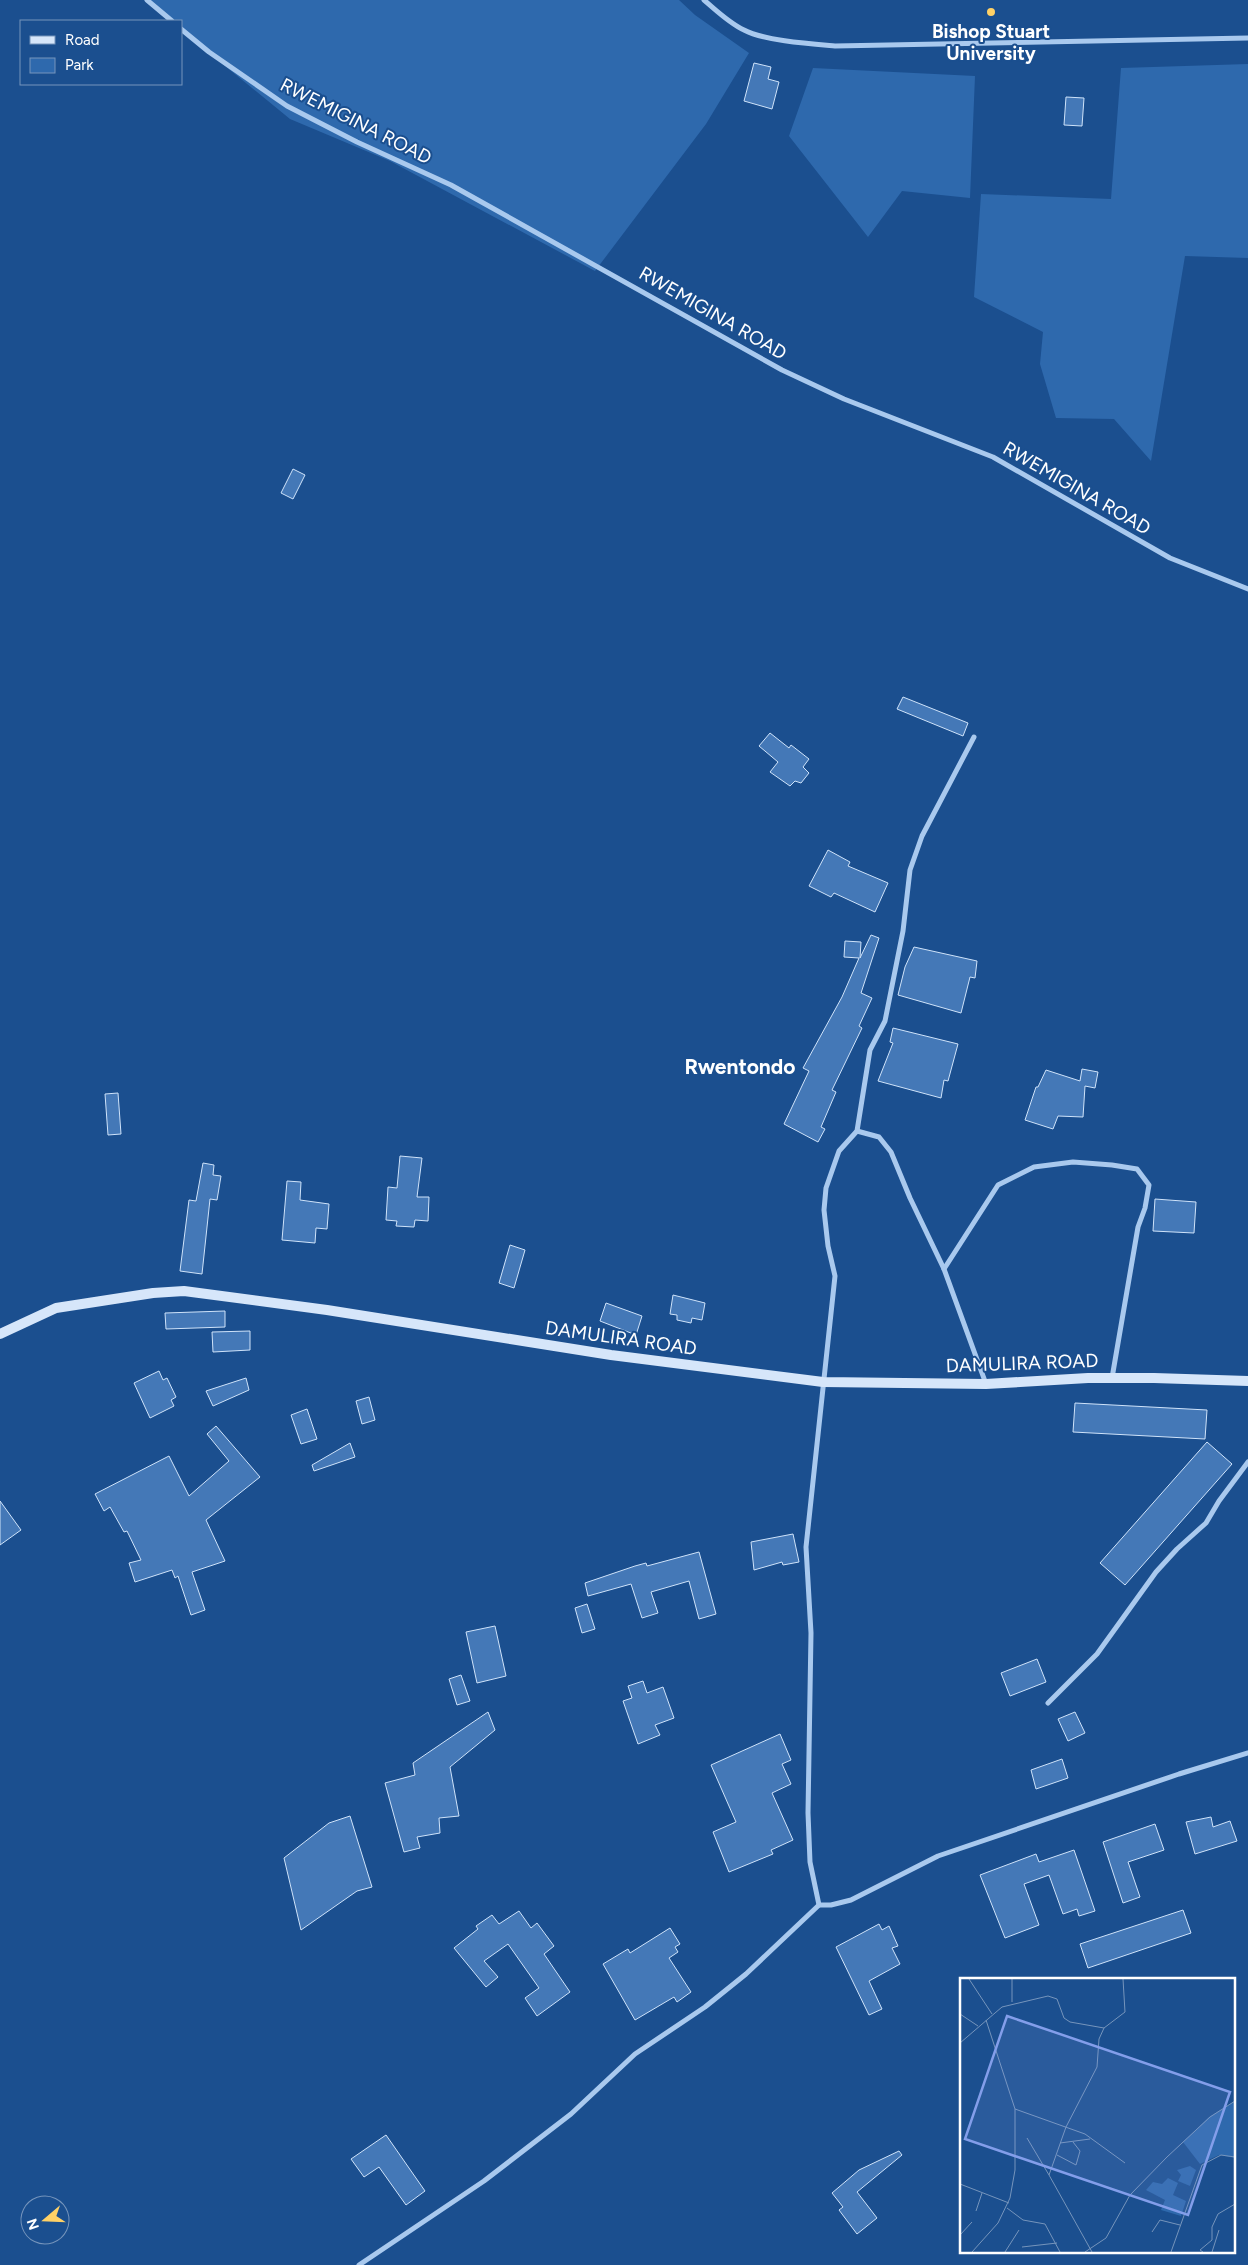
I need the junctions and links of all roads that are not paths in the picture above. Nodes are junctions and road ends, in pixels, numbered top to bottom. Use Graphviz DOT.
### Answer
graph roads {
  1 [pos="147,0"];
  2 [pos="704,0"];
  3 [pos="171,20"];
  4 [pos="182,30"];
  5 [pos="1248,38"];
  6 [pos="1248,589"];
  7 [pos="974,737"];
  8 [pos="857,1131"];
  9 [pos="944,1269"];
  10 [pos="0,1334"];
  11 [pos="1112,1378"];
  12 [pos="1248,1381"];
  13 [pos="823,1382"];
  14 [pos="986,1384"];
  15 [pos="1248,1462"];
  16 [pos="1048,1703"];
  17 [pos="1248,1753"];
  18 [pos="819,1905"];
  19 [pos="359,2265"];
  1 -- 3 [label="street"];
  2 -- 5 [label="street"];
  4 -- 6 [label="street, RWEMIGINA ROAD"];
  7 -- 8 [label="street"];
  8 -- 9 [label="street"];
  8 -- 13 [label="street"];
  9 -- 11 [label="street"];
  9 -- 14 [label="street"];
  10 -- 13 [label="street, DAMULIRA ROAD"];
  11 -- 12 [label="street, DAMULIRA ROAD"];
  11 -- 14 [label="street, DAMULIRA ROAD"];
  13 -- 14 [label="street, DAMULIRA ROAD"];
  13 -- 18 [label="street"];
  15 -- 16 [label="street"];
  17 -- 18 [label="street"];
  18 -- 19 [label="street"];
}
